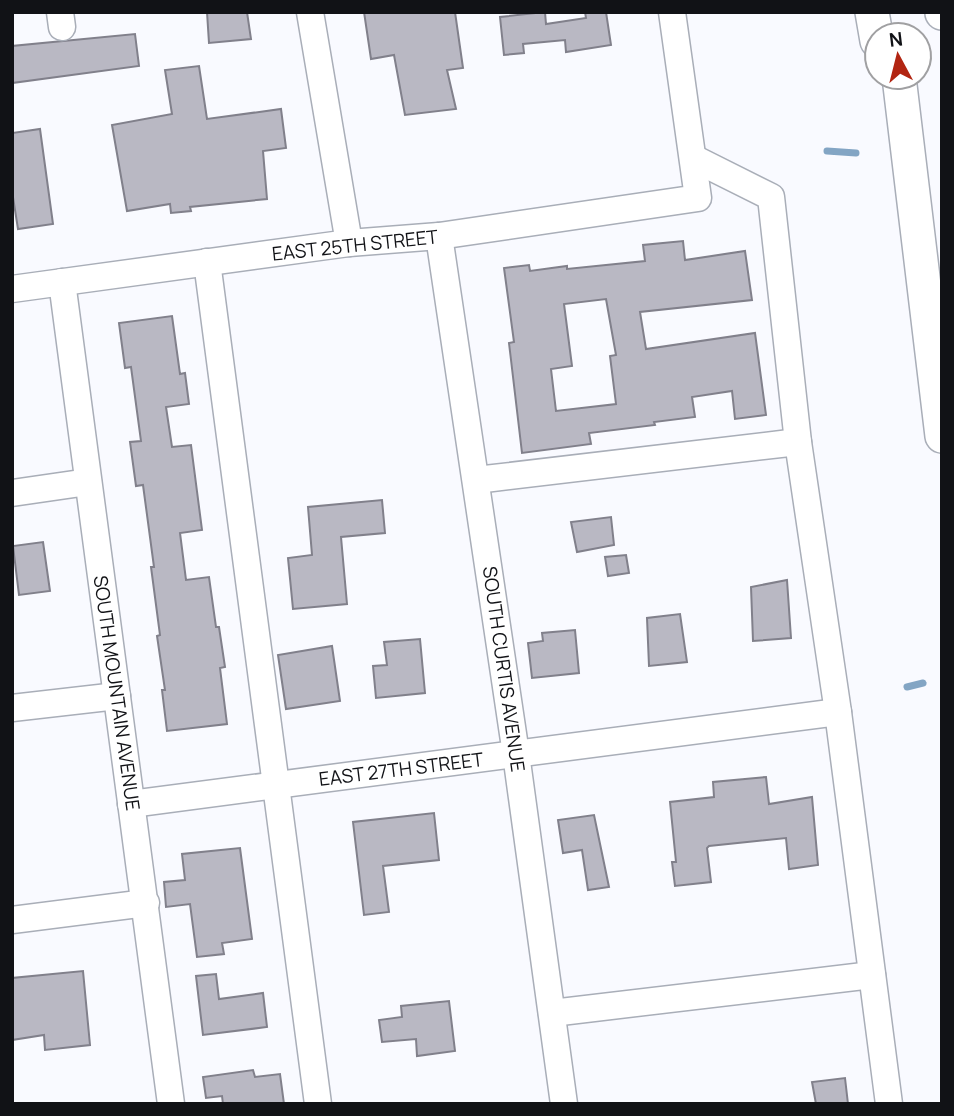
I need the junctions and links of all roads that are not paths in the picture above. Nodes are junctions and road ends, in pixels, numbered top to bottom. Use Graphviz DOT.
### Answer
graph roads {
  1 [pos="310,12"];
  2 [pos="672,12"];
  3 [pos="885,91"];
  4 [pos="901,91"];
  5 [pos="693,158"];
  6 [pos="439,236"];
  7 [pos="349,243"];
  8 [pos="207,262"];
  9 [pos="62,282"];
  10 [pos="12,289"];
  11 [pos="931,353"];
  12 [pos="942,436"];
  13 [pos="798,442"];
  14 [pos="476,480"];
  15 [pos="88,482"];
  16 [pos="12,493"];
  17 [pos="117,696"];
  18 [pos="12,708"];
  19 [pos="838,712"];
  20 [pos="516,754"];
  21 [pos="276,785"];
  22 [pos="131,804"];
  23 [pos="146,902"];
  24 [pos="12,920"];
  25 [pos="873,975"];
  26 [pos="552,1013"];
  27 [pos="171,1104"];
  28 [pos="318,1104"];
  29 [pos="564,1104"];
  30 [pos="889,1104"];
  1 -- 7 [label="street"];
  2 -- 5 [label="street"];
  3 -- 11 [label="main road"];
  4 -- 11 [label="main road"];
  5 -- 6 [label="street, EAST 25TH STREET"];
  5 -- 13 [label="street"];
  6 -- 7 [label="street, EAST 25TH STREET"];
  6 -- 14 [label="street, SOUTH CURTIS AVENUE"];
  7 -- 8 [label="street, EAST 25TH STREET"];
  8 -- 9 [label="street, EAST 25TH STREET"];
  8 -- 21 [label="street"];
  9 -- 10 [label="street, EAST 25TH STREET"];
  9 -- 15 [label="street, SOUTH MOUNTAIN AVENUE"];
  11 -- 12 [label="main road"];
  13 -- 14 [label="street"];
  13 -- 19 [label="street"];
  14 -- 20 [label="street, SOUTH CURTIS AVENUE"];
  15 -- 16 [label="street"];
  15 -- 17 [label="street, SOUTH MOUNTAIN AVENUE"];
  17 -- 18 [label="street"];
  17 -- 22 [label="street, SOUTH MOUNTAIN AVENUE"];
  19 -- 20 [label="street, EAST 27TH STREET"];
  19 -- 25 [label="street"];
  20 -- 21 [label="street, EAST 27TH STREET"];
  20 -- 26 [label="street, SOUTH CURTIS AVENUE"];
  21 -- 22 [label="street, EAST 27TH STREET"];
  21 -- 28 [label="street"];
  22 -- 23 [label="street, SOUTH MOUNTAIN AVENUE"];
  23 -- 24 [label="street"];
  23 -- 27 [label="street, SOUTH MOUNTAIN AVENUE"];
  25 -- 26 [label="street"];
  25 -- 30 [label="street"];
  26 -- 29 [label="street, SOUTH CURTIS AVENUE"];
}
